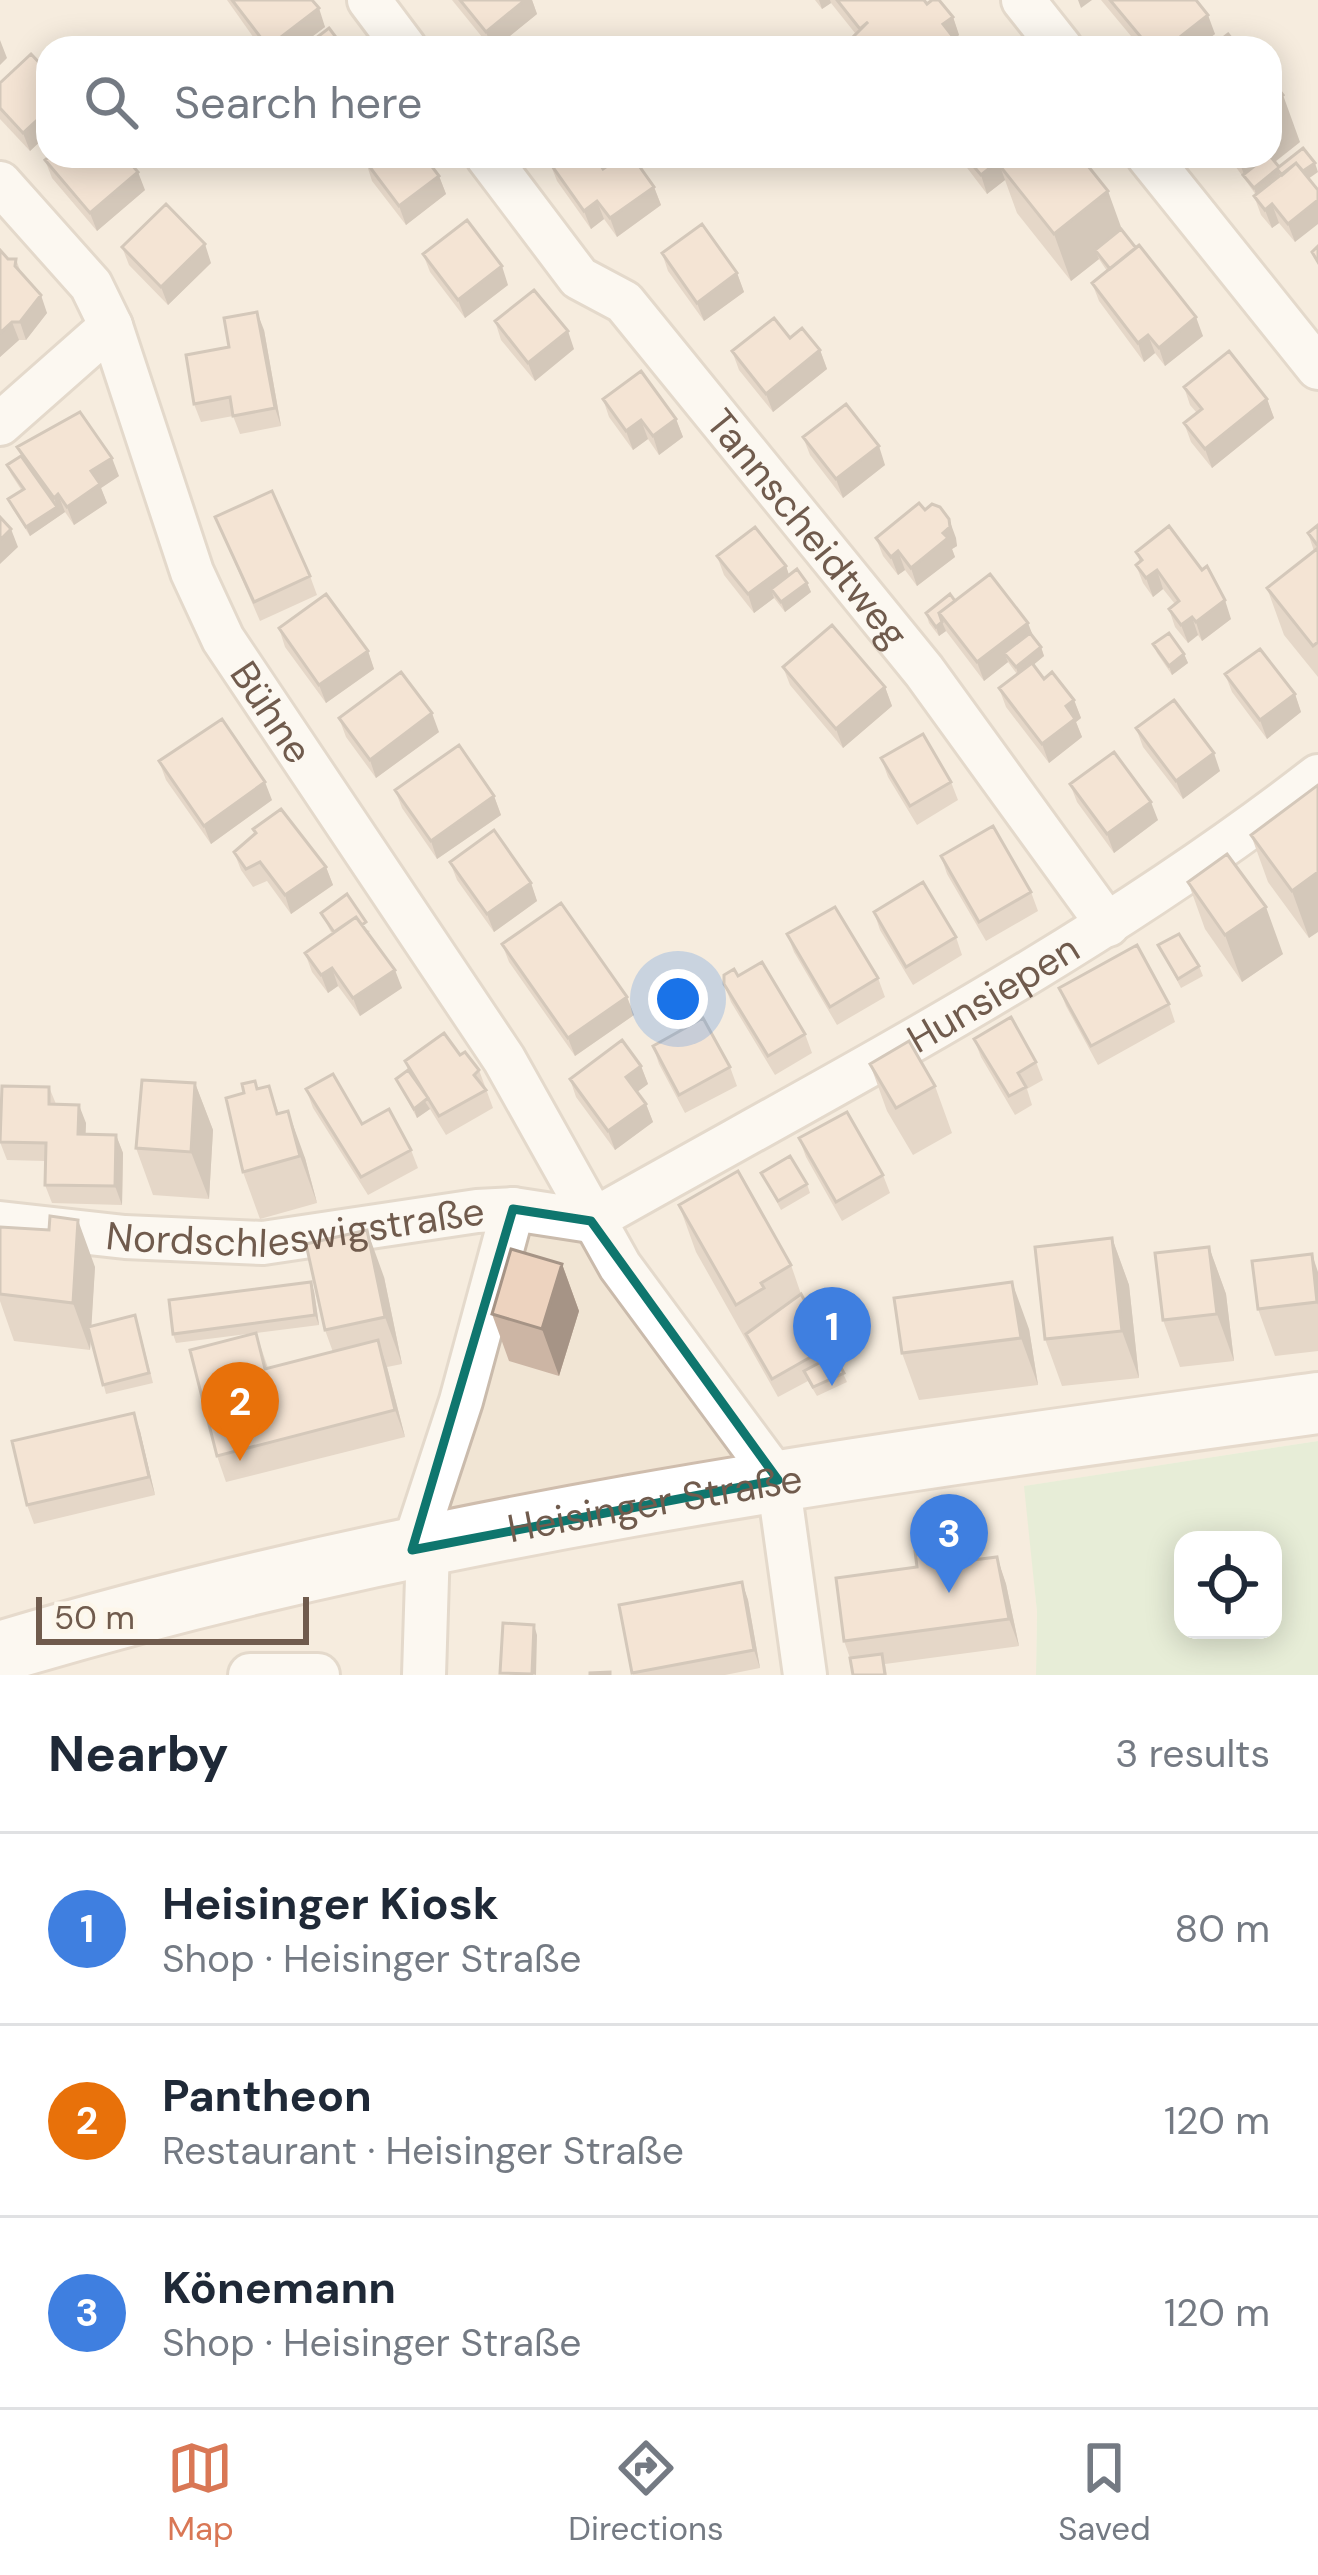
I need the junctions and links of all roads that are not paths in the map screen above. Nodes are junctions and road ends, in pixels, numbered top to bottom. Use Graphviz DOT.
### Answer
graph roads {
  1 [pos="369,0"];
  2 [pos="1023,0"];
  3 [pos="396,36"];
  4 [pos="1052,36"];
  5 [pos="496,168"];
  6 [pos="1158,168"];
  7 [pos="0,183"];
  8 [pos="111,326"];
  9 [pos="1318,368"];
  10 [pos="0,424"];
  11 [pos="1318,776"];
  12 [pos="1108,925"];
  13 [pos="512,1209"];
  14 [pos="591,1221"];
  15 [pos="0,1222"];
  16 [pos="1318,1402"];
  17 [pos="778,1480"];
  18 [pos="420,1548"];
  19 [pos="0,1652"];
  20 [pos="250,1675"];
  21 [pos="318,1675"];
  22 [pos="424,1675"];
  23 [pos="805,1675"];
  1 -- 3 [label="street"];
  2 -- 4 [label="street"];
  5 -- 12 [label="street, Tannscheidtweg"];
  6 -- 9 [label="street"];
  7 -- 8 [label="street, Bühne"];
  8 -- 10 [label="street"];
  8 -- 14 [label="street, Bühne"];
  11 -- 12 [label="street, Hunsiepen"];
  12 -- 14 [label="street, Hunsiepen"];
  13 -- 14 [label="street, Nordschleswigstraße"];
  13 -- 15 [label="street, Nordschleswigstraße"];
  13 -- 18 [label="street"];
  14 -- 17 [label="street, Bühne"];
  16 -- 17 [label="main road, Heisinger Straße"];
  17 -- 18 [label="main road, Heisinger Straße"];
  17 -- 23 [label="street"];
  18 -- 19 [label="main road, Heisinger Straße"];
  18 -- 22 [label="street"];
  20 -- 21 [label="street"];
}
